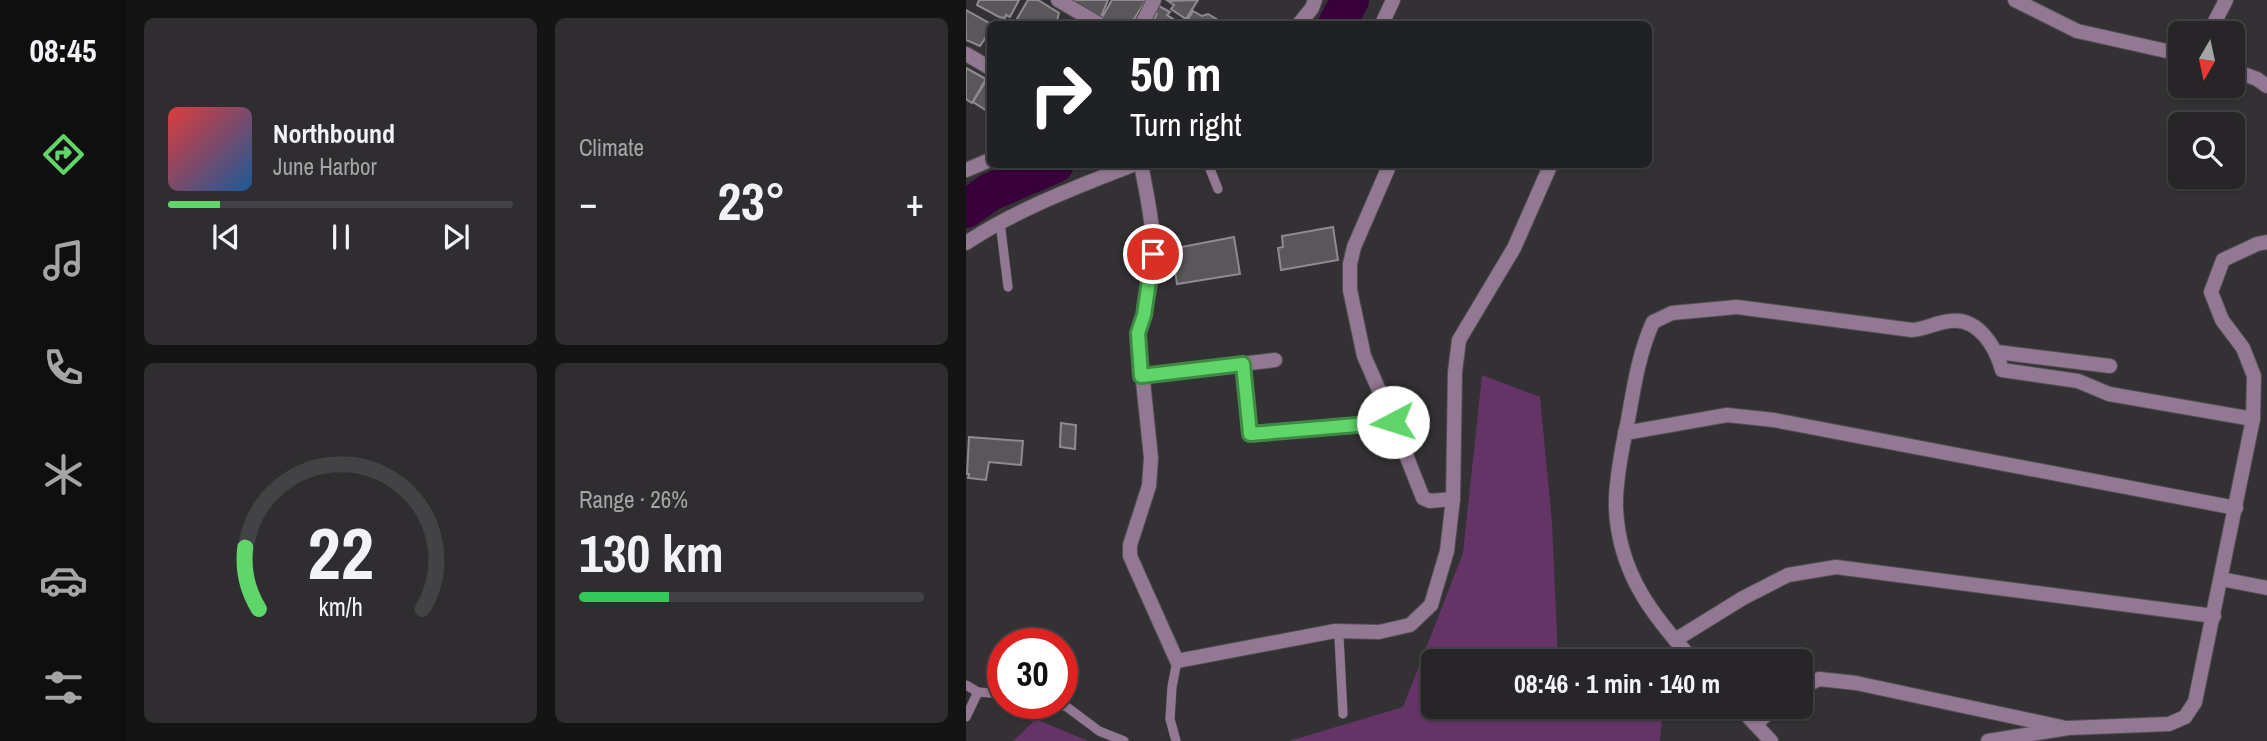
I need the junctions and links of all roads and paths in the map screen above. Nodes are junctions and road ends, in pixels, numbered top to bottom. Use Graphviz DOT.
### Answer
graph roads {
  1 [pos="1058,0"];
  2 [pos="1154,0"];
  3 [pos="1315,0"];
  4 [pos="1393,0"];
  5 [pos="2015,0"];
  6 [pos="2226,0"];
  7 [pos="1095,21"];
  8 [pos="1144,21"];
  9 [pos="1301,21"];
  10 [pos="1382,21"];
  11 [pos="2215,21"];
  12 [pos="2168,51"];
  13 [pos="966,54"];
  14 [pos="987,66"];
  15 [pos="2245,74"];
  16 [pos="2267,86"];
  17 [pos="987,161"];
  18 [pos="1125,168"];
  19 [pos="1142,168"];
  20 [pos="1210,168"];
  21 [pos="1388,168"];
  22 [pos="1550,168"];
  23 [pos="966,170"];
  24 [pos="1218,189"];
  25 [pos="1000,222"];
  26 [pos="2267,242"];
  27 [pos="966,243"];
  28 [pos="1007,287"];
  29 [pos="1997,352"];
  30 [pos="1275,360"];
  31 [pos="1243,364"];
  32 [pos="2110,366"];
  33 [pos="1141,376"];
  34 [pos="2253,419"];
  35 [pos="1393,422"];
  36 [pos="1625,433"];
  37 [pos="1453,499"];
  38 [pos="2236,508"];
  39 [pos="2221,579"];
  40 [pos="2267,588"];
  41 [pos="2214,616"];
  42 [pos="1335,631"];
  43 [pos="1675,640"];
  44 [pos="1684,649"];
  45 [pos="1177,661"];
  46 [pos="1813,682"];
  47 [pos="966,685"];
  48 [pos="978,692"];
  49 [pos="987,693"];
  50 [pos="1343,714"];
  51 [pos="1078,716"];
  52 [pos="966,718"];
  53 [pos="1750,719"];
  54 [pos="1761,719"];
  55 [pos="1755,724"];
  56 [pos="2068,734"];
  57 [pos="1124,741"];
  58 [pos="1176,741"];
  59 [pos="1771,741"];
  60 [pos="1988,741"];
  1 -- 7 [label="street"];
  2 -- 8 [label="street"];
  3 -- 9 [label="street"];
  4 -- 10 [label="street"];
  5 -- 12 [label="street"];
  6 -- 11 [label="street"];
  13 -- 14 [label="street"];
  15 -- 16 [label="street"];
  17 -- 23 [label="street"];
  18 -- 25 [label="street"];
  19 -- 33 [label="street"];
  20 -- 24 [label="lane"];
  21 -- 35 [label="street"];
  22 -- 37 [label="street"];
  25 -- 27 [label="street"];
  25 -- 28 [label="lane"];
  26 -- 34 [label="street"];
  29 -- 32 [label="street"];
  29 -- 34 [label="street"];
  29 -- 36 [label="street"];
  30 -- 31 [label="street"];
  31 -- 33 [label="street"];
  31 -- 35 [label="street"];
  33 -- 45 [label="street"];
  34 -- 38 [label="street"];
  35 -- 37 [label="street"];
  36 -- 38 [label="street"];
  36 -- 43 [label="street"];
  37 -- 42 [label="street"];
  38 -- 39 [label="street"];
  39 -- 40 [label="street"];
  39 -- 41 [label="street"];
  41 -- 43 [label="street"];
  41 -- 56 [label="street"];
  42 -- 45 [label="street"];
  42 -- 50 [label="lane"];
  43 -- 44 [label="street"];
  45 -- 58 [label="lane"];
  46 -- 56 [label="street"];
  47 -- 48 [label="lane"];
  48 -- 49 [label="lane"];
  48 -- 52 [label="lane"];
  51 -- 57 [label="lane"];
  53 -- 55 [label="street"];
  54 -- 55 [label="street"];
  55 -- 59 [label="street"];
  56 -- 60 [label="street"];
}
